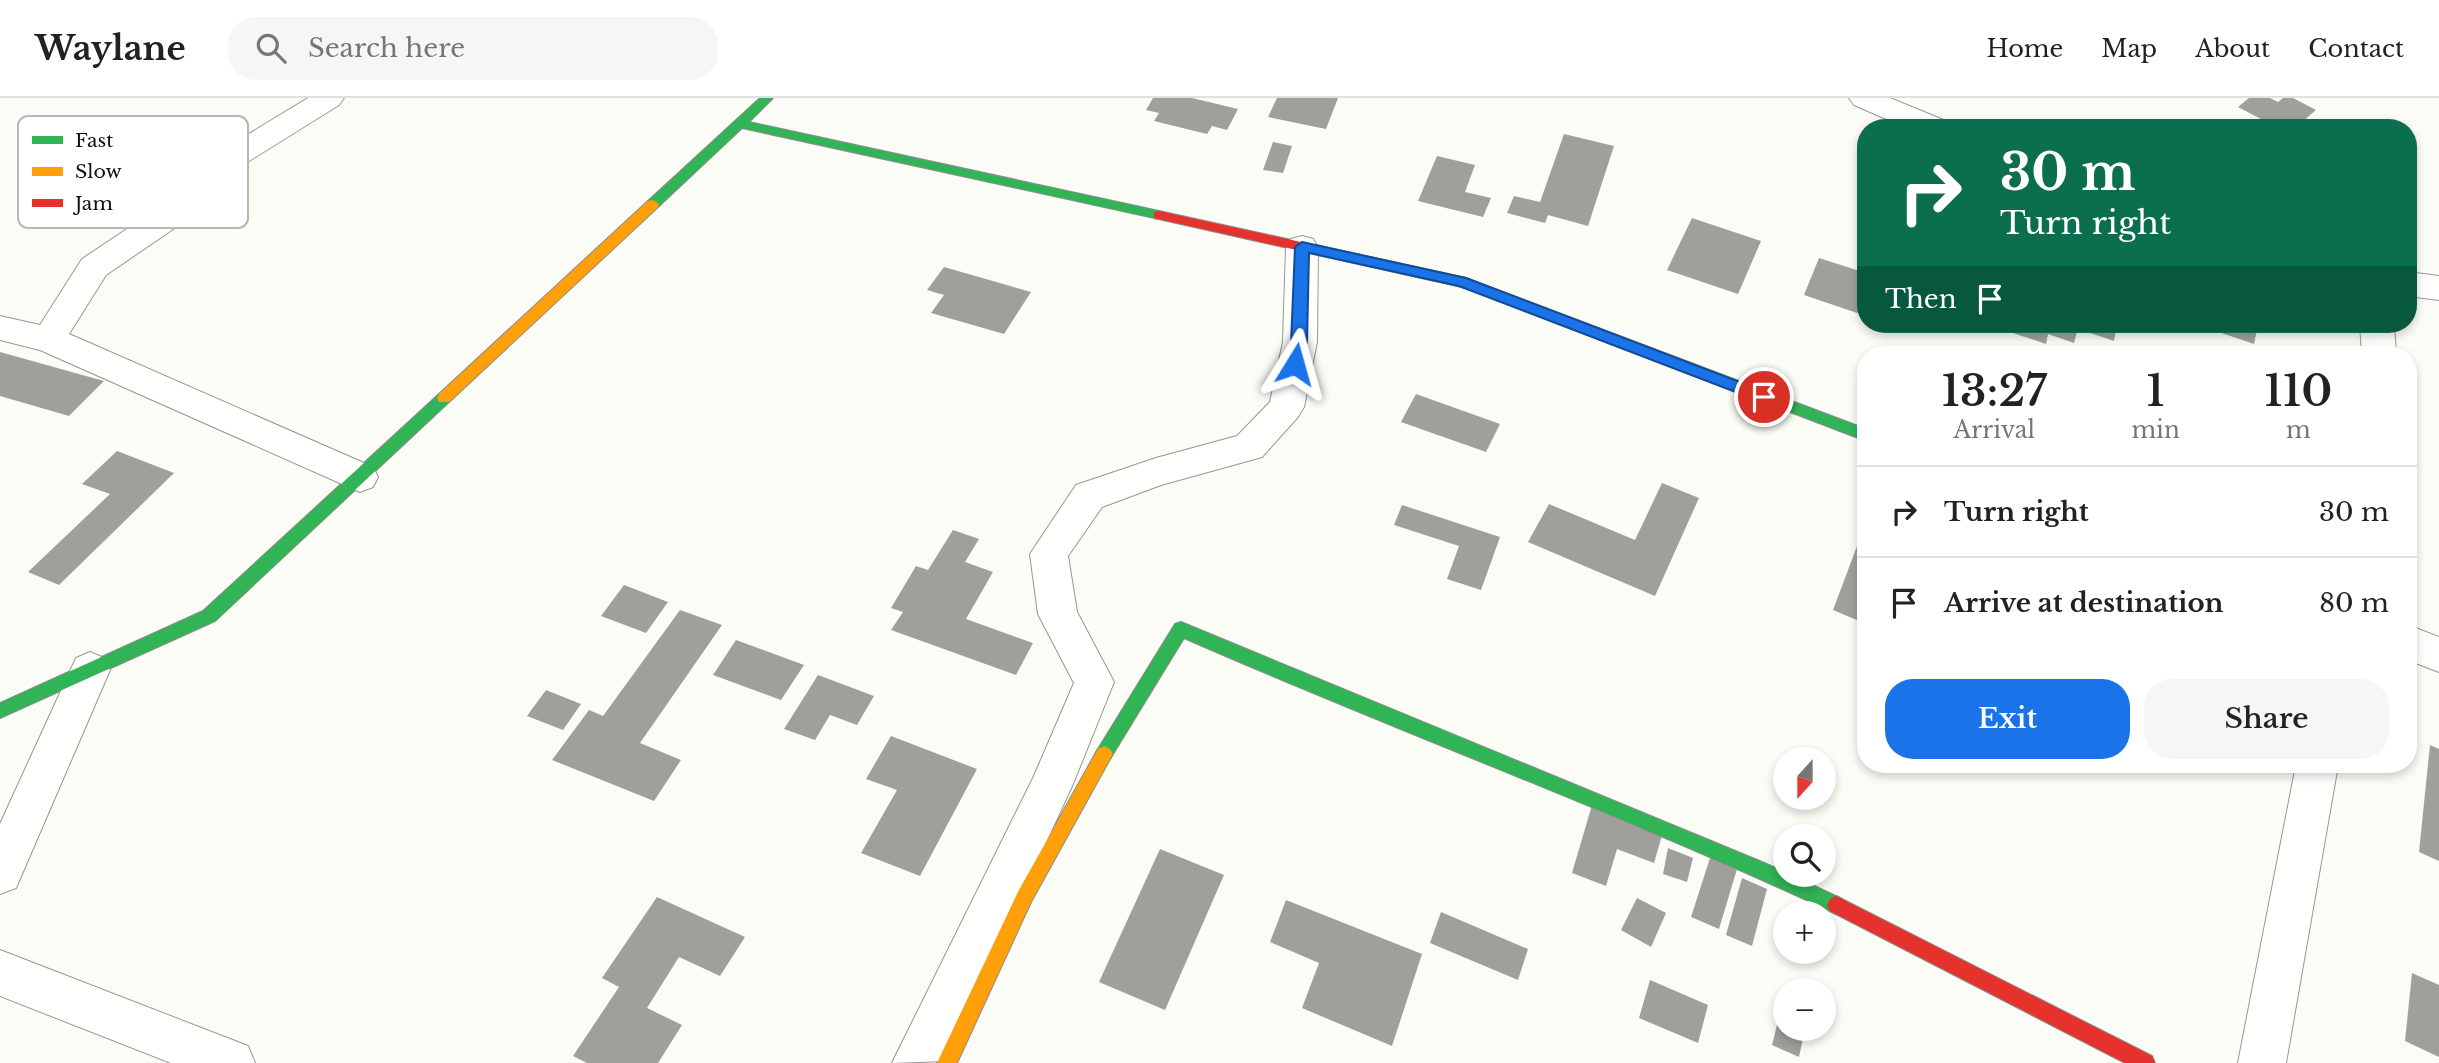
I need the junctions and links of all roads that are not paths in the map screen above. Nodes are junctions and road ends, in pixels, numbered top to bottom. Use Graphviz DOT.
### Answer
graph roads {
  1 [pos="329,98"];
  2 [pos="767,98"];
  3 [pos="1864,98"];
  4 [pos="1914,119"];
  5 [pos="740,124"];
  6 [pos="248,148"];
  7 [pos="152,228"];
  8 [pos="1302,247"];
  9 [pos="2417,285"];
  10 [pos="2439,288"];
  11 [pos="0,328"];
  12 [pos="48,339"];
  13 [pos="1857,432"];
  14 [pos="360,477"];
  15 [pos="2417,646"];
  16 [pos="2439,655"];
  17 [pos="90,670"];
  18 [pos="0,711"];
  19 [pos="2316,773"];
  20 [pos="0,873"];
  21 [pos="0,973"];
  22 [pos="230,1063"];
  23 [pos="916,1063"];
  24 [pos="947,1063"];
  25 [pos="2145,1063"];
  26 [pos="2262,1063"];
  1 -- 6 [label="street"];
  2 -- 5 [label="street"];
  3 -- 4 [label="street"];
  5 -- 8 [label="street"];
  5 -- 14 [label="street"];
  7 -- 12 [label="street"];
  8 -- 13 [label="street"];
  8 -- 23 [label="street"];
  9 -- 10 [label="street"];
  11 -- 12 [label="street"];
  12 -- 14 [label="street"];
  14 -- 17 [label="street"];
  15 -- 16 [label="street"];
  17 -- 18 [label="street"];
  17 -- 20 [label="street"];
  19 -- 26 [label="street"];
  21 -- 22 [label="street"];
  24 -- 25 [label="street"];
}
